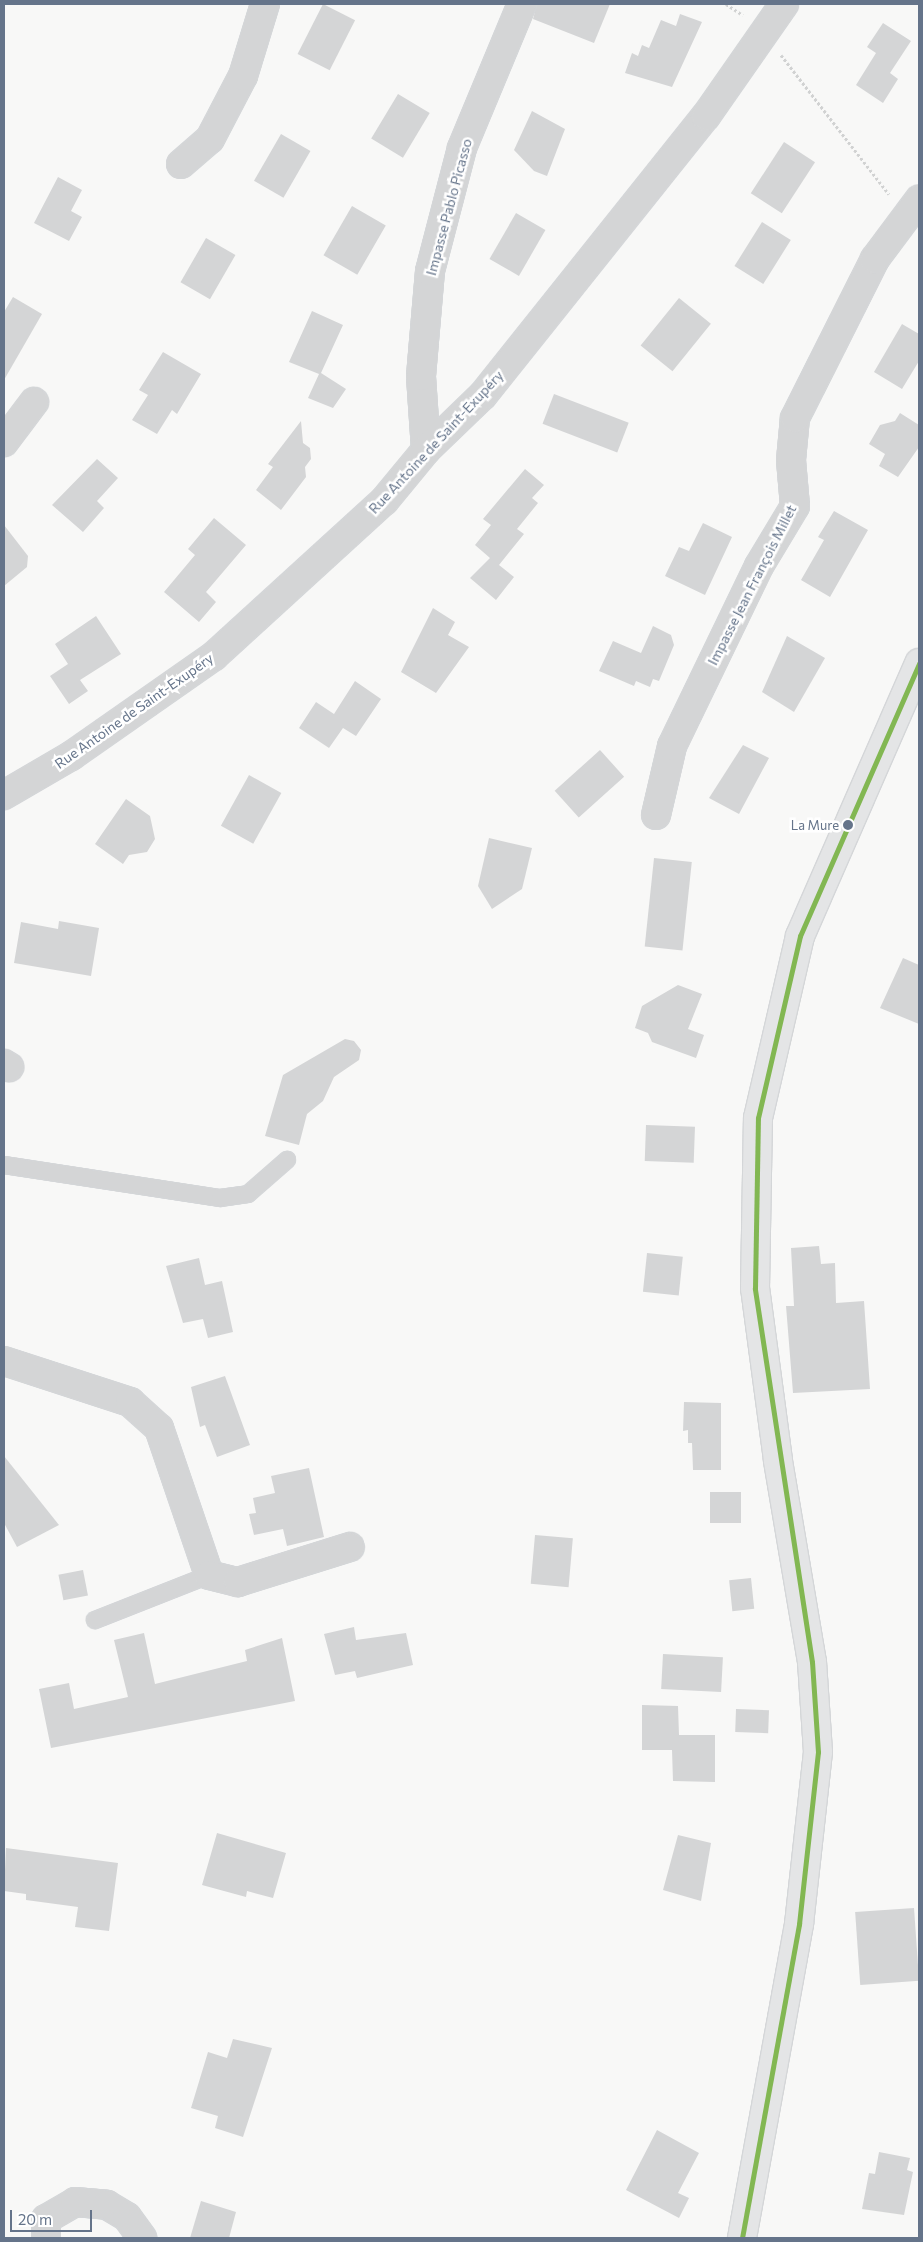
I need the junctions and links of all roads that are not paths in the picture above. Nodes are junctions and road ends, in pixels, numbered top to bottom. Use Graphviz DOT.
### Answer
graph roads {
  1 [pos="265,4"];
  2 [pos="522,4"];
  3 [pos="784,4"];
  4 [pos="181,164"];
  5 [pos="913,208"];
  6 [pos="34,402"];
  7 [pos="4,442"];
  8 [pos="426,450"];
  9 [pos="919,664"];
  10 [pos="4,795"];
  11 [pos="656,815"];
  12 [pos="287,1160"];
  13 [pos="4,1164"];
  14 [pos="4,1361"];
  15 [pos="350,1547"];
  16 [pos="209,1575"];
  17 [pos="95,1620"];
  18 [pos="46,2238"];
  19 [pos="142,2238"];
  20 [pos="742,2238"];
  1 -- 4 [label="street"];
  2 -- 8 [label="street, Impasse Pablo Picasso"];
  3 -- 8 [label="street, Rue Antoine de Saint-Exupéry"];
  5 -- 11 [label="street, Impasse Jean François Millet"];
  6 -- 7 [label="street"];
  8 -- 10 [label="street, Rue Antoine de Saint-Exupéry"];
  9 -- 20 [label="main road"];
  12 -- 13 [label="lane"];
  14 -- 16 [label="street"];
  15 -- 16 [label="street"];
  16 -- 17 [label="lane"];
  18 -- 19 [label="street"];
}
